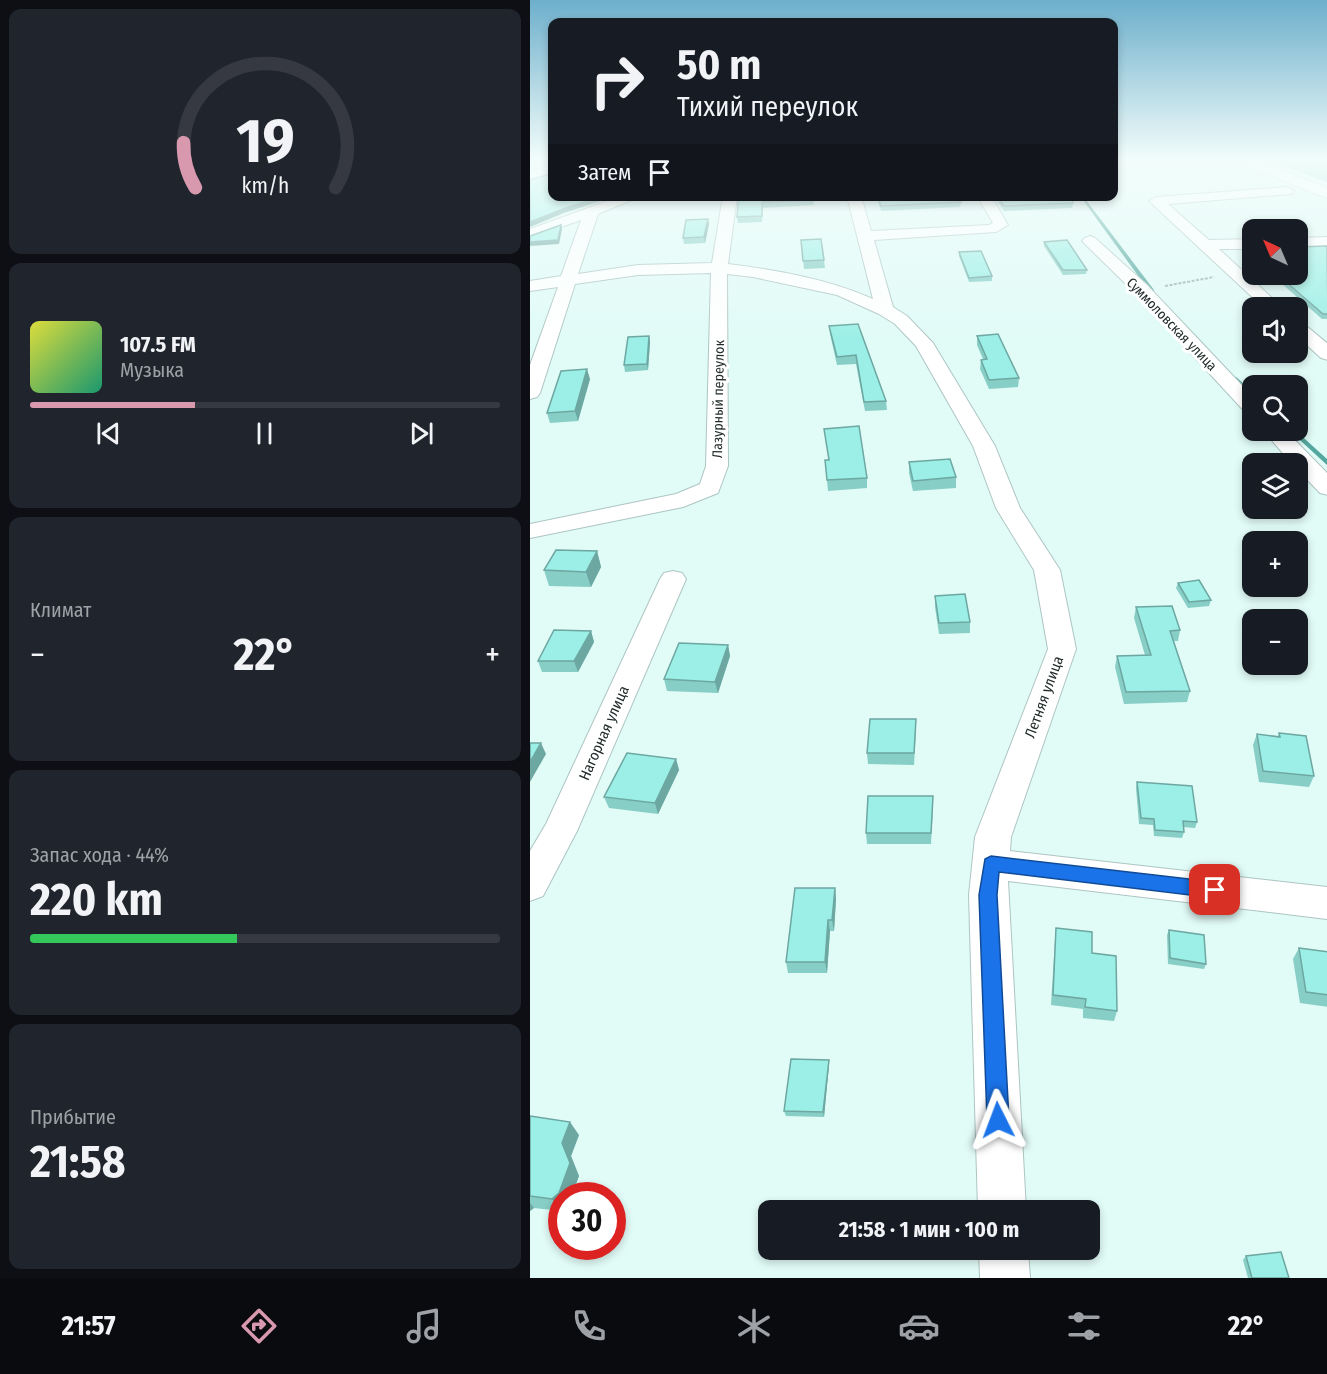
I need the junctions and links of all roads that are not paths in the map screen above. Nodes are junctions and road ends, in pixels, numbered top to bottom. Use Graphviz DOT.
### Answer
graph roads {
  1 [pos="572,220"];
  2 [pos="589,220"];
  3 [pos="726,220"];
  4 [pos="861,220"];
  5 [pos="998,220"];
  6 [pos="1177,220"];
  7 [pos="530,234"];
  8 [pos="866,236"];
  9 [pos="1090,240"];
  10 [pos="1328,242"];
  11 [pos="1308,243"];
  12 [pos="1242,244"];
  13 [pos="1206,245"];
  14 [pos="719,268"];
  15 [pos="568,279"];
  16 [pos="530,286"];
  17 [pos="1263,297"];
  18 [pos="885,310"];
  19 [pos="1308,337"];
  20 [pos="1328,354"];
  21 [pos="530,393"];
  22 [pos="1242,397"];
  23 [pos="1284,441"];
  24 [pos="1328,488"];
  25 [pos="530,531"];
  26 [pos="673,579"];
  27 [pos="991,864"];
  28 [pos="530,885"];
  29 [pos="1328,903"];
  30 [pos="1002,1200"];
  31 [pos="1004,1260"];
  32 [pos="1005,1278"];
  1 -- 7 [label="street"];
  2 -- 15 [label="street"];
  3 -- 14 [label="street, Лазурный переулок"];
  4 -- 8 [label="street"];
  5 -- 8 [label="street"];
  6 -- 13 [label="street"];
  8 -- 18 [label="street"];
  9 -- 22 [label="street, Суммоловская улица"];
  10 -- 11 [label="street"];
  12 -- 13 [label="street"];
  13 -- 17 [label="street"];
  14 -- 15 [label="street, Летняя улица"];
  14 -- 18 [label="street, Летняя улица"];
  14 -- 25 [label="street, Лазурный переулок"];
  15 -- 16 [label="street, Летняя улица"];
  15 -- 21 [label="street"];
  18 -- 27 [label="street, Летняя улица"];
  19 -- 20 [label="street"];
  23 -- 24 [label="street"];
  26 -- 28 [label="street, Нагорная улица"];
  27 -- 29 [label="street"];
  27 -- 30 [label="street, Летняя улица"];
  31 -- 32 [label="street"];
}
